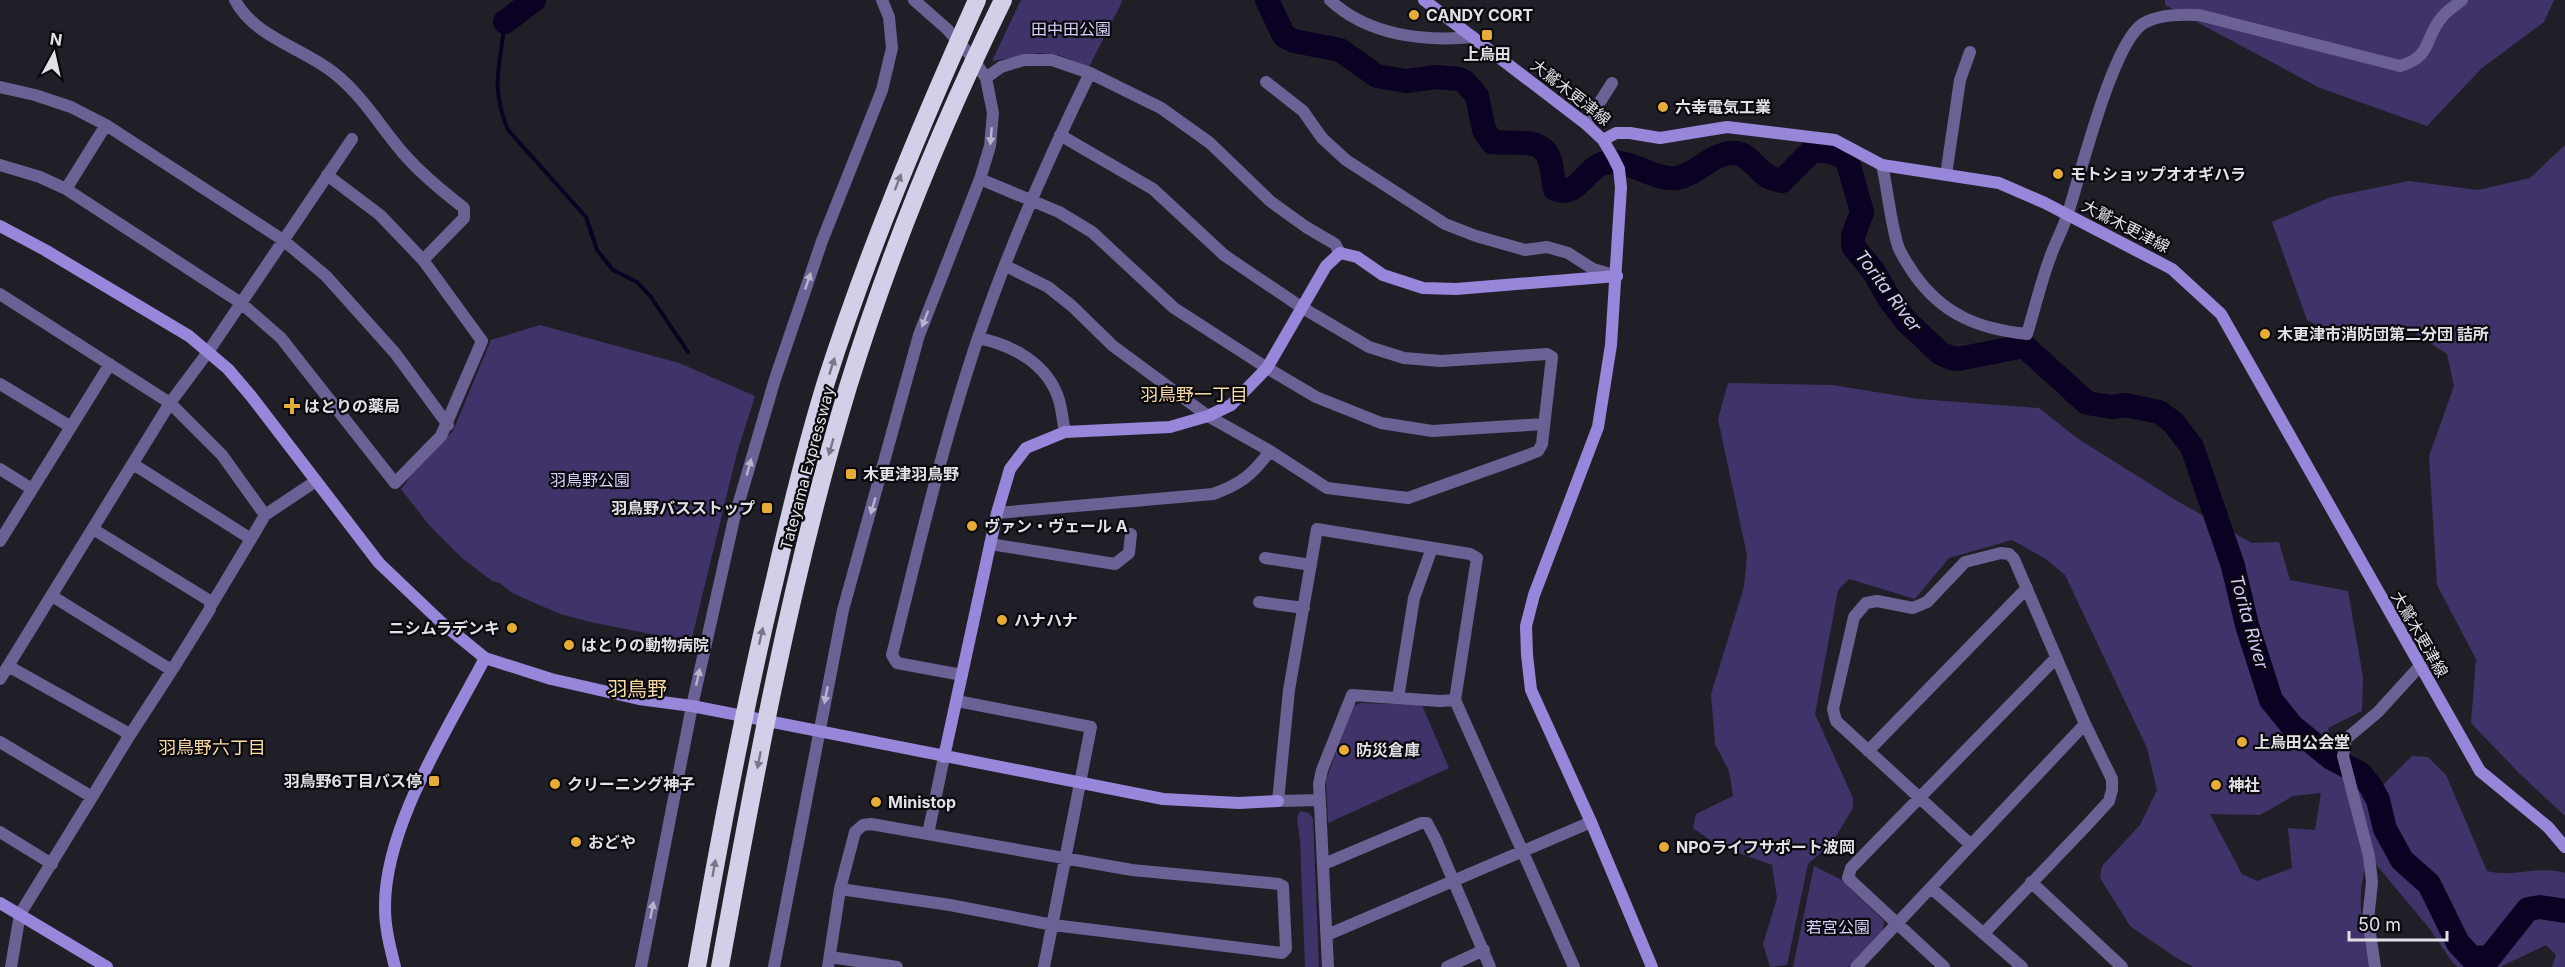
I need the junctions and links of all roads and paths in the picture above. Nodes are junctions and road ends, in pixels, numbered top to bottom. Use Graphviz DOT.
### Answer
graph roads {
  1 [pos="235,0"];
  2 [pos="882,0"];
  3 [pos="914,0"];
  4 [pos="977,0"];
  5 [pos="1003,0"];
  6 [pos="1330,0"];
  7 [pos="1424,0"];
  8 [pos="2462,0"];
  9 [pos="1473,37"];
  10 [pos="1970,52"];
  11 [pos="1090,73"];
  12 [pos="986,78"];
  13 [pos="1266,82"];
  14 [pos="1612,83"];
  15 [pos="0,87"];
  16 [pos="1586,123"];
  17 [pos="106,125"];
  18 [pos="1060,135"];
  19 [pos="352,140"];
  20 [pos="1602,140"];
  21 [pos="0,165"];
  22 [pos="1882,165"];
  23 [pos="327,175"];
  24 [pos="1946,175"];
  25 [pos="980,179"];
  26 [pos="66,189"];
  27 [pos="1033,200"];
  28 [pos="2068,215"];
  29 [pos="0,226"];
  30 [pos="282,240"];
  31 [pos="1340,253"];
  32 [pos="423,260"];
  33 [pos="1006,266"];
  34 [pos="1617,276"];
  35 [pos="0,294"];
  36 [pos="240,303"];
  37 [pos="1301,307"];
  38 [pos="978,338"];
  39 [pos="208,352"];
  40 [pos="110,364"];
  41 [pos="1267,368"];
  42 [pos="0,384"];
  43 [pos="170,403"];
  44 [pos="1208,416"];
  45 [pos="1544,424"];
  46 [pos="448,425"];
  47 [pos="71,427"];
  48 [pos="1065,432"];
  49 [pos="1270,451"];
  50 [pos="133,464"];
  51 [pos="0,469"];
  52 [pos="316,481"];
  53 [pos="32,489"];
  54 [pos="997,513"];
  55 [pos="265,515"];
  56 [pos="93,529"];
  57 [pos="1131,534"];
  58 [pos="251,539"];
  59 [pos="0,541"];
  60 [pos="990,544"];
  61 [pos="1432,548"];
  62 [pos="1265,558"];
  63 [pos="1311,565"];
  64 [pos="2026,588"];
  65 [pos="52,596"];
  66 [pos="1259,602"];
  67 [pos="212,604"];
  68 [pos="1304,608"];
  69 [pos="485,658"];
  70 [pos="2056,658"];
  71 [pos="8,666"];
  72 [pos="174,667"];
  73 [pos="2419,667"];
  74 [pos="962,675"];
  75 [pos="0,679"];
  76 [pos="1398,698"];
  77 [pos="1455,699"];
  78 [pos="957,701"];
  79 [pos="692,706"];
  80 [pos="2085,724"];
  81 [pos="819,732"];
  82 [pos="128,738"];
  83 [pos="0,742"];
  84 [pos="1868,751"];
  85 [pos="944,757"];
  86 [pos="1080,783"];
  87 [pos="92,797"];
  88 [pos="1918,798"];
  89 [pos="1320,800"];
  90 [pos="1278,801"];
  91 [pos="1591,822"];
  92 [pos="0,832"];
  93 [pos="928,834"];
  94 [pos="1971,845"];
  95 [pos="2565,847"];
  96 [pos="1523,852"];
  97 [pos="1065,858"];
  98 [pos="52,864"];
  99 [pos="1324,864"];
  100 [pos="1454,882"];
  101 [pos="2031,882"];
  102 [pos="1931,888"];
  103 [pos="840,889"];
  104 [pos="0,903"];
  105 [pos="20,914"];
  106 [pos="1896,924"];
  107 [pos="1053,925"];
  108 [pos="1984,933"];
  109 [pos="1327,935"];
  110 [pos="1484,950"];
  111 [pos="829,962"];
  112 [pos="11,967"];
  113 [pos="106,967"];
  114 [pos="395,967"];
  115 [pos="641,967"];
  116 [pos="697,967"];
  117 [pos="720,967"];
  118 [pos="774,967"];
  119 [pos="897,967"];
  120 [pos="1044,967"];
  121 [pos="1328,967"];
  122 [pos="1447,967"];
  123 [pos="1490,967"];
  124 [pos="1574,967"];
  125 [pos="1652,967"];
  126 [pos="1856,967"];
  127 [pos="1944,967"];
  128 [pos="2022,967"];
  129 [pos="2122,967"];
  130 [pos="2375,967"];
  1 -- 32 [label="street"];
  79 -- 2 [label="street, one-way"];
  3 -- 12 [label="street"];
  116 -- 4 [label="highway, Tateyama Expressway, one-way"];
  5 -- 117 [label="highway, Tateyama Expressway, one-way"];
  6 -- 9 [label="street"];
  7 -- 9 [label="street, 大鷲木更津線"];
  8 -- 28 [label="street"];
  9 -- 16 [label="street, 大鷲木更津線"];
  10 -- 24 [label="street"];
  11 -- 12 [label="street"];
  11 -- 18 [label="street"];
  11 -- 31 [label="street"];
  12 -- 25 [label="street, one-way"];
  13 -- 34 [label="street"];
  14 -- 16 [label="street"];
  15 -- 17 [label="street"];
  16 -- 20 [label="street, 大鷲木更津線"];
  17 -- 26 [label="street"];
  17 -- 30 [label="street"];
  18 -- 27 [label="street"];
  18 -- 37 [label="street"];
  19 -- 23 [label="street"];
  20 -- 22 [label="street, 大鷲木更津線"];
  20 -- 34 [label="street"];
  21 -- 26 [label="street"];
  22 -- 24 [label="street, 大鷲木更津線"];
  22 -- 28 [label="street"];
  23 -- 30 [label="street"];
  23 -- 32 [label="street"];
  24 -- 28 [label="street, 大鷲木更津線"];
  25 -- 27 [label="street"];
  25 -- 81 [label="street, one-way"];
  26 -- 36 [label="street"];
  27 -- 33 [label="street"];
  27 -- 41 [label="street"];
  28 -- 73 [label="street, 大鷲木更津線"];
  29 -- 39 [label="street"];
  30 -- 36 [label="street"];
  30 -- 46 [label="street"];
  31 -- 34 [label="street"];
  31 -- 37 [label="street"];
  32 -- 46 [label="street"];
  33 -- 38 [label="street"];
  33 -- 44 [label="street"];
  34 -- 91 [label="street"];
  35 -- 40 [label="street"];
  36 -- 39 [label="street"];
  36 -- 46 [label="street"];
  37 -- 41 [label="street"];
  37 -- 45 [label="street"];
  38 -- 48 [label="street"];
  38 -- 74 [label="street"];
  39 -- 43 [label="street"];
  39 -- 52 [label="street"];
  40 -- 43 [label="street"];
  40 -- 47 [label="street"];
  41 -- 44 [label="street"];
  41 -- 45 [label="street"];
  42 -- 47 [label="street"];
  43 -- 50 [label="street"];
  43 -- 55 [label="street"];
  44 -- 48 [label="street"];
  44 -- 49 [label="street"];
  45 -- 49 [label="street"];
  47 -- 53 [label="street"];
  48 -- 54 [label="street"];
  49 -- 54 [label="street"];
  50 -- 56 [label="street"];
  50 -- 58 [label="street"];
  51 -- 53 [label="street"];
  52 -- 55 [label="street"];
  52 -- 69 [label="street"];
  53 -- 59 [label="street"];
  54 -- 60 [label="street"];
  55 -- 58 [label="street"];
  56 -- 65 [label="street"];
  56 -- 67 [label="street"];
  57 -- 60 [label="street"];
  58 -- 67 [label="street"];
  60 -- 74 [label="street"];
  61 -- 63 [label="street"];
  61 -- 76 [label="street"];
  61 -- 77 [label="street"];
  62 -- 63 [label="street"];
  63 -- 68 [label="street"];
  64 -- 70 [label="street"];
  64 -- 84 [label="street"];
  64 -- 84 [label="street"];
  65 -- 71 [label="street"];
  65 -- 72 [label="street"];
  66 -- 68 [label="street"];
  67 -- 72 [label="street"];
  68 -- 90 [label="street"];
  69 -- 79 [label="street"];
  69 -- 114 [label="street"];
  70 -- 80 [label="street"];
  70 -- 88 [label="street"];
  71 -- 75 [label="street"];
  71 -- 82 [label="street"];
  72 -- 82 [label="street"];
  73 -- 95 [label="street, 大鷲木更津線"];
  73 -- 130 [label="street"];
  74 -- 78 [label="street"];
  76 -- 77 [label="street"];
  76 -- 89 [label="street"];
  77 -- 96 [label="street"];
  78 -- 85 [label="street"];
  78 -- 86 [label="street"];
  79 -- 81 [label="street"];
  115 -- 79 [label="street, one-way"];
  80 -- 94 [label="street"];
  80 -- 101 [label="street"];
  81 -- 85 [label="street"];
  81 -- 118 [label="street"];
  82 -- 87 [label="street"];
  83 -- 87 [label="street"];
  84 -- 88 [label="street"];
  85 -- 86 [label="street"];
  85 -- 93 [label="street"];
  86 -- 90 [label="street"];
  86 -- 97 [label="street"];
  87 -- 98 [label="street"];
  88 -- 94 [label="street"];
  88 -- 106 [label="street"];
  89 -- 90 [label="street"];
  89 -- 99 [label="street"];
  91 -- 96 [label="street"];
  91 -- 125 [label="street"];
  92 -- 98 [label="street"];
  93 -- 97 [label="street"];
  93 -- 103 [label="street"];
  94 -- 102 [label="street"];
  96 -- 100 [label="street"];
  96 -- 124 [label="street"];
  97 -- 107 [label="street"];
  97 -- 107 [label="street"];
  98 -- 105 [label="street"];
  99 -- 100 [label="street"];
  99 -- 109 [label="street"];
  100 -- 109 [label="street"];
  100 -- 110 [label="street"];
  101 -- 108 [label="street"];
  101 -- 129 [label="street"];
  102 -- 106 [label="street"];
  102 -- 108 [label="street"];
  103 -- 107 [label="street"];
  103 -- 111 [label="street"];
  104 -- 105 [label="street"];
  105 -- 112 [label="street"];
  105 -- 113 [label="street"];
  106 -- 126 [label="street"];
  106 -- 127 [label="street"];
  107 -- 120 [label="street"];
  108 -- 128 [label="street"];
  109 -- 121 [label="street"];
  110 -- 122 [label="street"];
  110 -- 123 [label="street"];
  111 -- 119 [label="street"];
}
